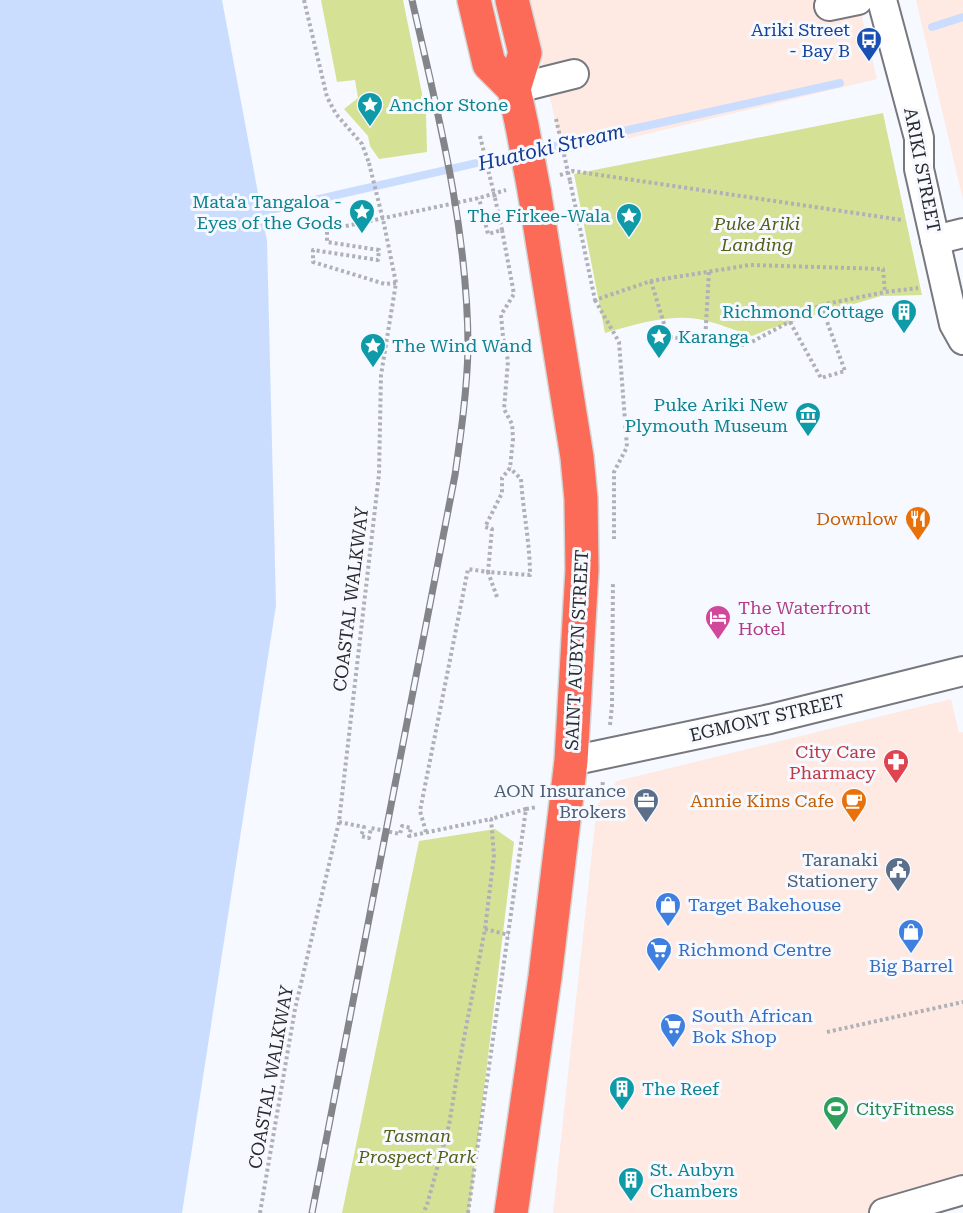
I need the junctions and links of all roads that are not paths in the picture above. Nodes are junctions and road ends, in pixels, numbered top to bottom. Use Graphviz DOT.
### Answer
graph roads {
  1 [pos="474,0"];
  2 [pos="512,0"];
  3 [pos="858,0"];
  4 [pos="882,0"];
  5 [pos="829,6"];
  6 [pos="574,74"];
  7 [pos="514,89"];
  8 [pos="963,233"];
  9 [pos="935,240"];
  10 [pos="963,340"];
  11 [pos="963,671"];
  12 [pos="571,761"];
  13 [pos="963,1190"];
  14 [pos="511,1213"];
  15 [pos="884,1213"];
  1 -- 7 [label="highway"];
  2 -- 7 [label="highway, SAINT AUBYN STREET"];
  3 -- 5 [label="street"];
  4 -- 9 [label="street, ARIKI STREET"];
  6 -- 7 [label="street"];
  7 -- 12 [label="highway, SAINT AUBYN STREET, bridge"];
  8 -- 9 [label="street"];
  9 -- 10 [label="street, ARIKI STREET"];
  11 -- 12 [label="street, EGMONT STREET"];
  12 -- 14 [label="highway, SAINT AUBYN STREET"];
  13 -- 15 [label="street"];
}
